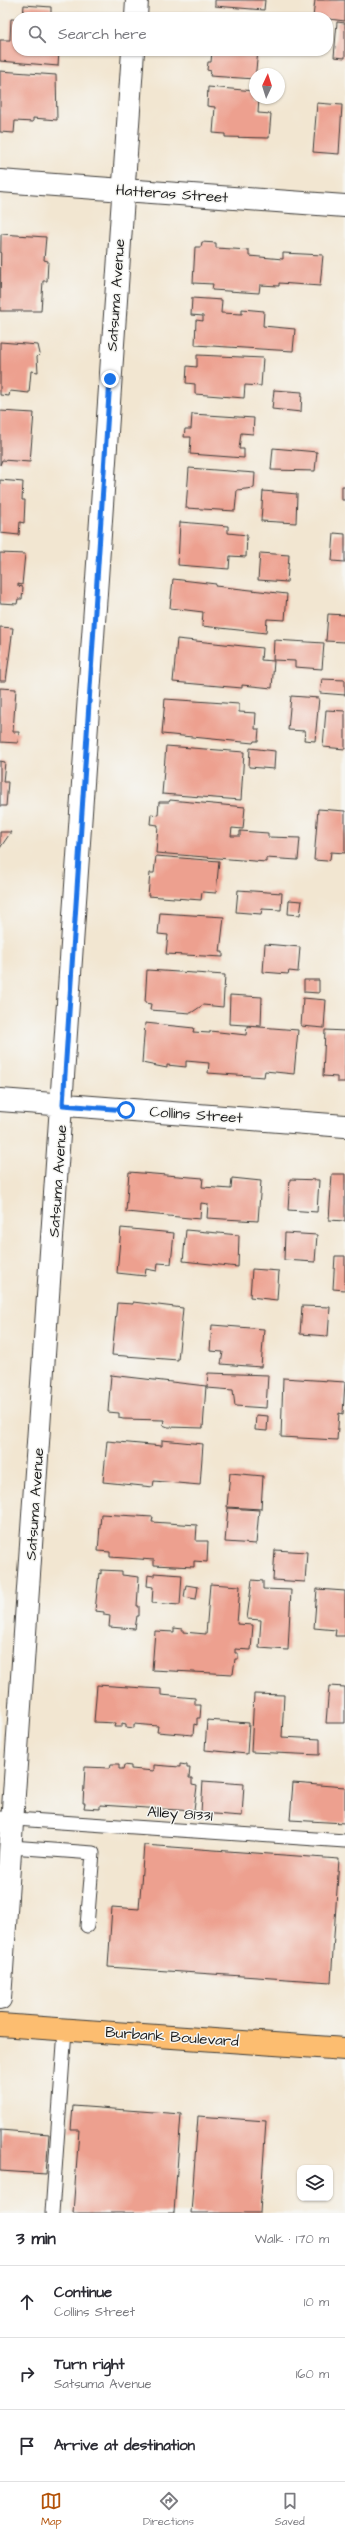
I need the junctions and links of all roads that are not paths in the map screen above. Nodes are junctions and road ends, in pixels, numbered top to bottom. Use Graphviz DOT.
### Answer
graph roads {
  1 [pos="137,0"];
  2 [pos="136,12"];
  3 [pos="133,56"];
  4 [pos="0,181"];
  5 [pos="123,190"];
  6 [pos="345,206"];
  7 [pos="0,1100"];
  8 [pos="63,1105"];
  9 [pos="345,1126"];
  10 [pos="6,1819"];
  11 [pos="345,1841"];
  12 [pos="11,1847"];
  13 [pos="87,1926"];
  14 [pos="0,1999"];
  15 [pos="0,2025"];
  16 [pos="65,2030"];
  17 [pos="345,2049"];
  18 [pos="52,2213"];
  1 -- 2 [label="street"];
  3 -- 5 [label="street, Satsuma Avenue"];
  4 -- 5 [label="street, Hatteras Street"];
  5 -- 6 [label="street, Hatteras Street"];
  5 -- 8 [label="street, Satsuma Avenue"];
  7 -- 8 [label="street, Collins Street"];
  8 -- 9 [label="street, Collins Street"];
  8 -- 10 [label="street, Satsuma Avenue"];
  10 -- 11 [label="lane, Alley 81331"];
  10 -- 12 [label="street, Satsuma Avenue"];
  12 -- 13 [label="lane"];
  12 -- 14 [label="street, Satsuma Avenue"];
  15 -- 16 [label="main road, Burbank Boulevard"];
  16 -- 17 [label="main road, Burbank Boulevard"];
  16 -- 18 [label="lane"];
}
